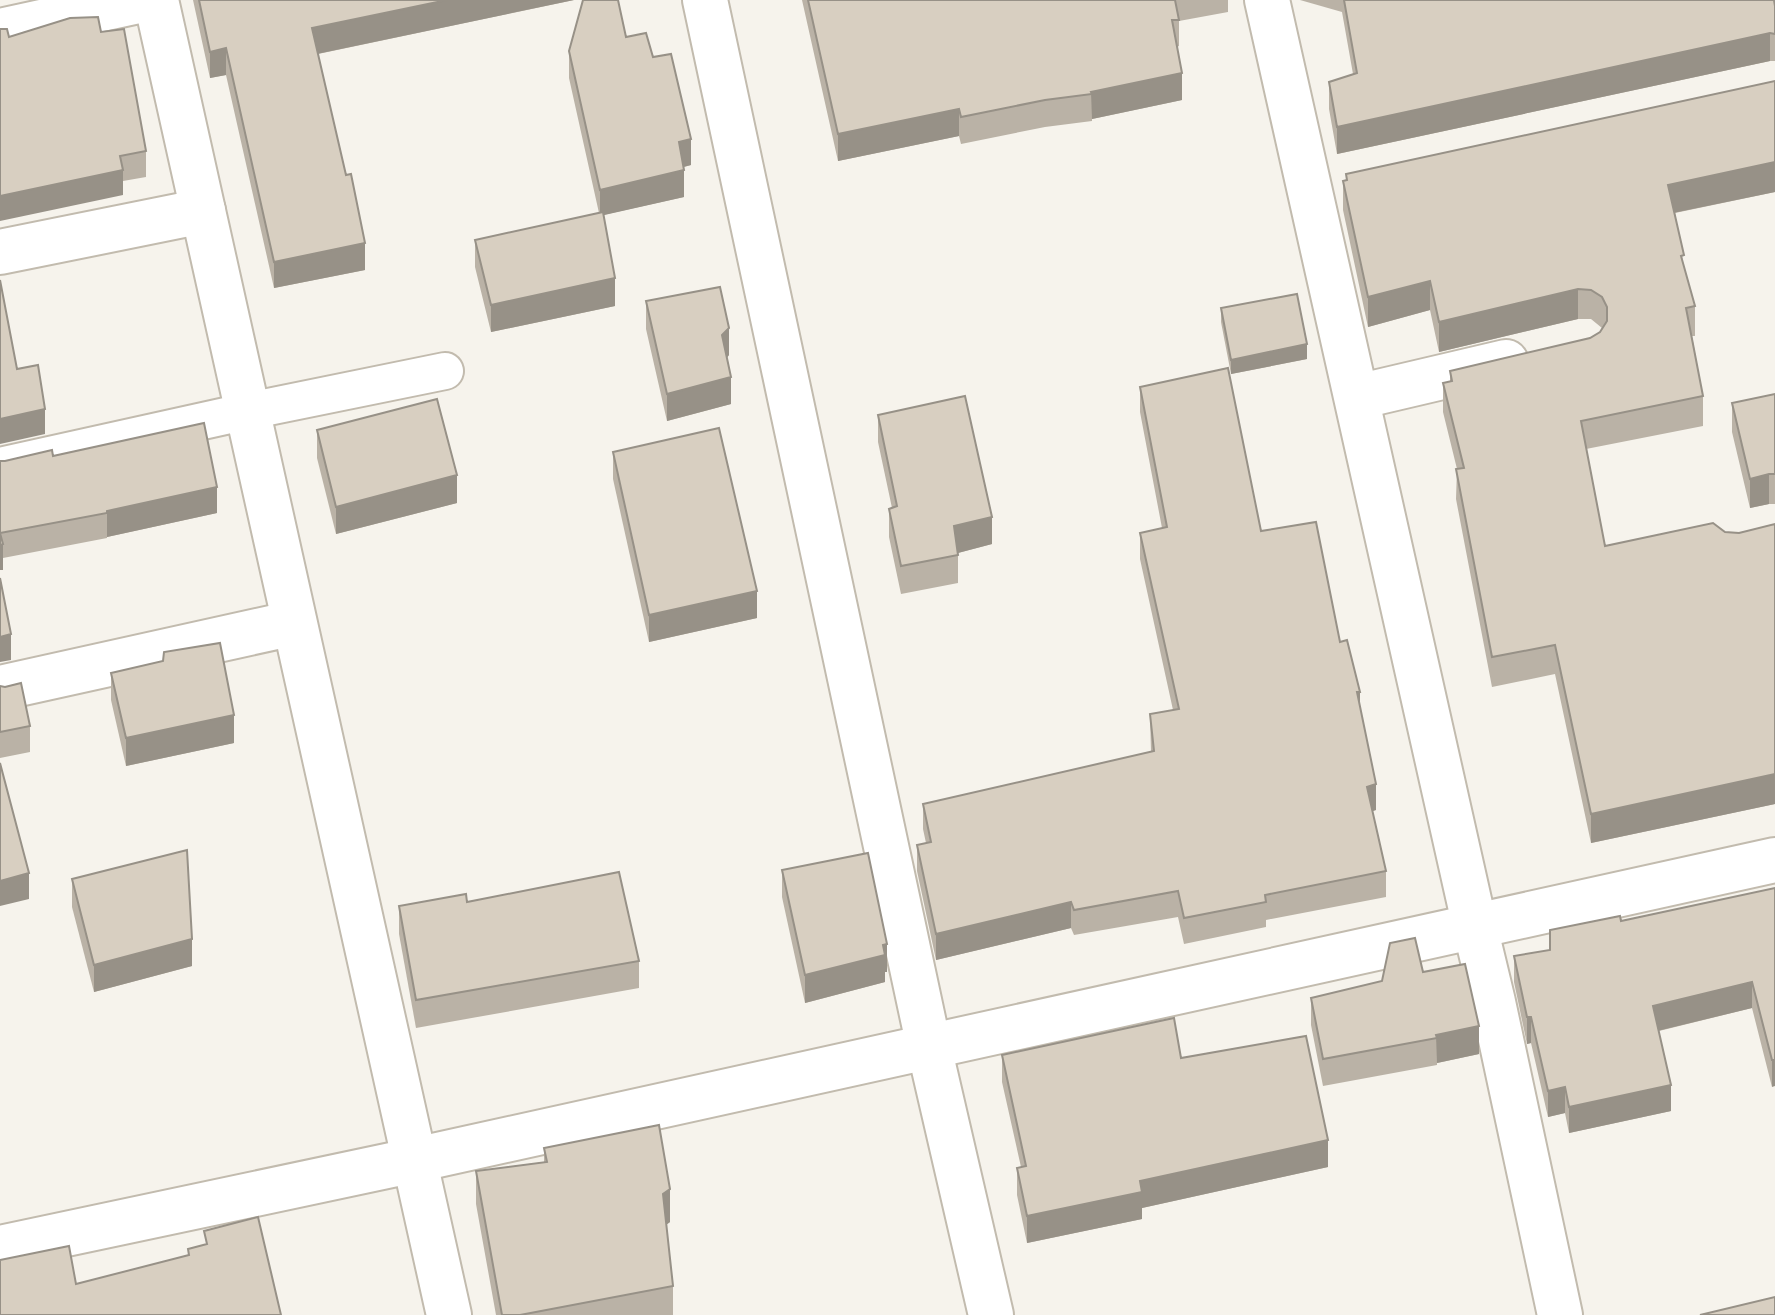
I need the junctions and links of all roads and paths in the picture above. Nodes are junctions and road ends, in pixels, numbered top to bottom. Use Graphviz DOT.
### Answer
graph roads {
  1 [pos="143,0"];
  2 [pos="156,0"];
  3 [pos="705,0"];
  4 [pos="1267,0"];
  5 [pos="0,31"];
  6 [pos="203,211"];
  7 [pos="0,252"];
  8 [pos="1538,354"];
  9 [pos="445,371"];
  10 [pos="1357,397"];
  11 [pos="248,411"];
  12 [pos="0,466"];
  13 [pos="294,623"];
  14 [pos="0,688"];
  15 [pos="1775,860"];
  16 [pos="1475,927"];
  17 [pos="929,1047"];
  18 [pos="415,1160"];
  19 [pos="0,1248"];
  20 [pos="449,1315"];
  21 [pos="991,1315"];
  22 [pos="1560,1315"];
  1 -- 5 [label="street"];
  2 -- 6 [label="street"];
  3 -- 17 [label="street"];
  4 -- 10 [label="street"];
  6 -- 7 [label="street"];
  6 -- 11 [label="street"];
  8 -- 10 [label="street"];
  9 -- 11 [label="lane"];
  10 -- 16 [label="street"];
  11 -- 12 [label="lane"];
  11 -- 13 [label="street"];
  13 -- 14 [label="street"];
  13 -- 18 [label="street"];
  15 -- 16 [label="street"];
  16 -- 17 [label="street"];
  16 -- 22 [label="street"];
  17 -- 18 [label="street"];
  17 -- 21 [label="street"];
  18 -- 19 [label="street"];
  18 -- 20 [label="street"];
}
